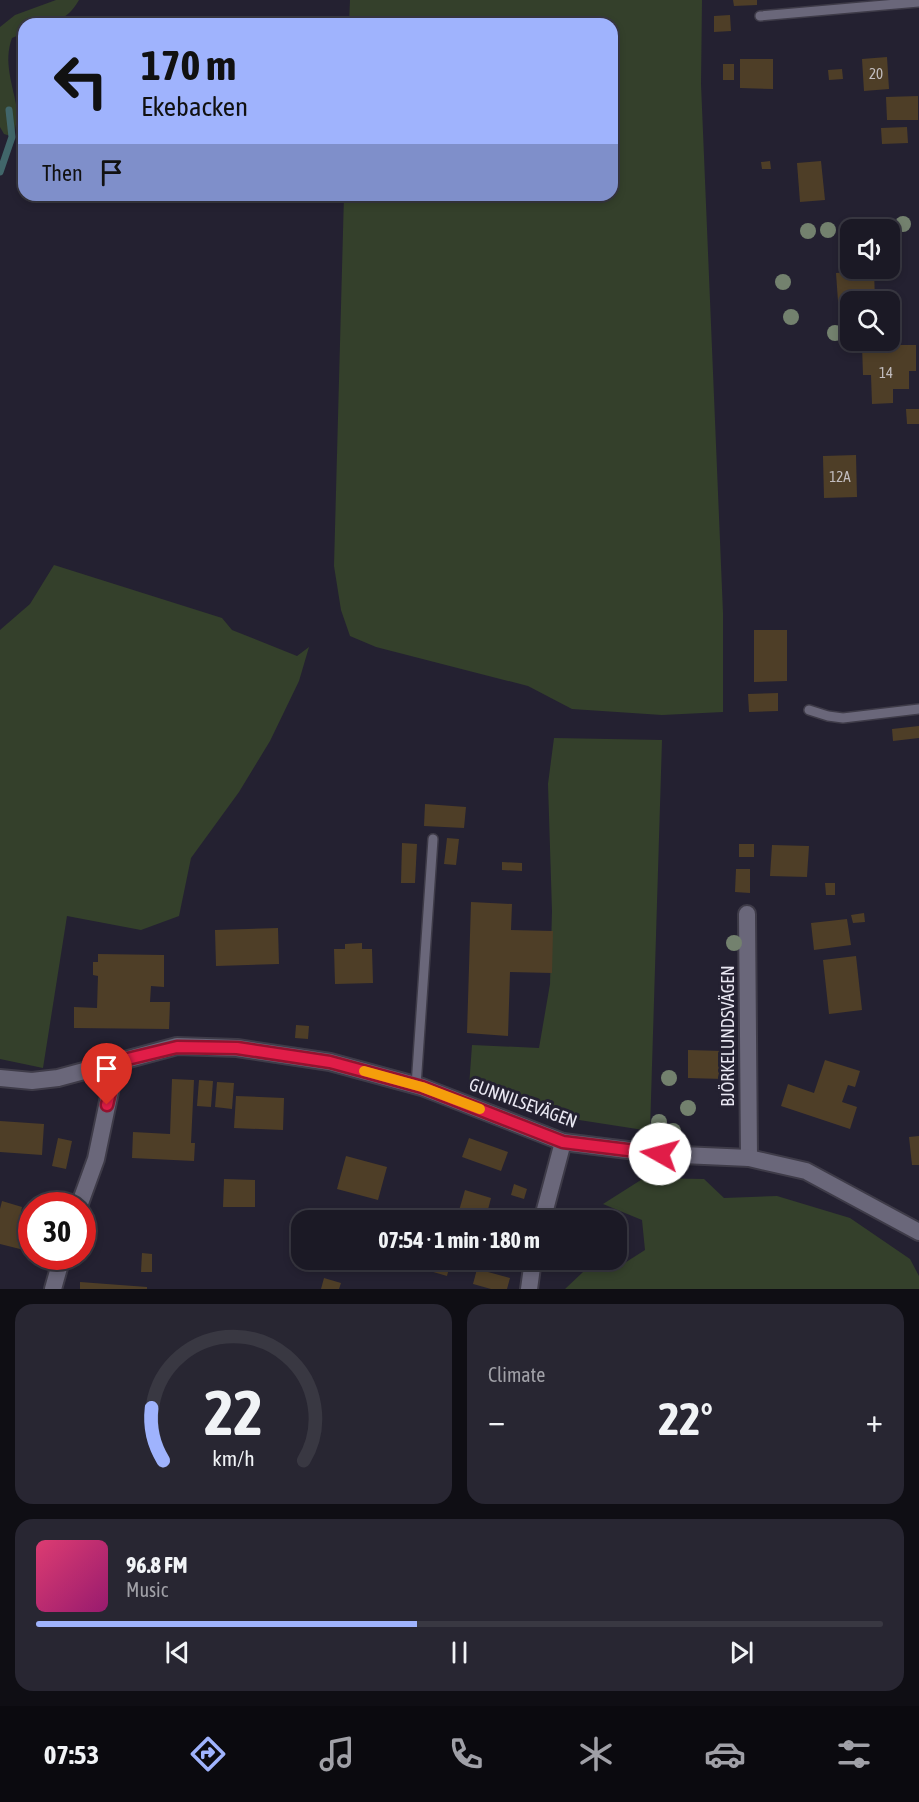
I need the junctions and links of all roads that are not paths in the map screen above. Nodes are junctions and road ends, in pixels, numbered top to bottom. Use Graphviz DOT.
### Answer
graph roads {
  1 [pos="919,2"];
  2 [pos="760,16"];
  3 [pos="919,709"];
  4 [pos="809,710"];
  5 [pos="433,839"];
  6 [pos="747,914"];
  7 [pos="107,1064"];
  8 [pos="0,1078"];
  9 [pos="416,1086"];
  10 [pos="563,1142"];
  11 [pos="749,1158"];
  12 [pos="84,1192"];
  13 [pos="546,1210"];
  14 [pos="919,1232"];
  15 [pos="58,1270"];
  16 [pos="532,1270"];
  17 [pos="53,1289"];
  18 [pos="529,1289"];
  1 -- 2 [label="lane"];
  3 -- 4 [label="lane"];
  5 -- 9 [label="lane"];
  6 -- 11 [label="street, BJÖRKELUNDSVÄGEN"];
  7 -- 8 [label="street, GUNNILSEVÄGEN"];
  7 -- 9 [label="street, GUNNILSEVÄGEN"];
  7 -- 12 [label="street"];
  9 -- 10 [label="street, GUNNILSEVÄGEN"];
  10 -- 11 [label="street, GUNNILSEVÄGEN"];
  10 -- 13 [label="street"];
  11 -- 14 [label="street, GUNNILSEVÄGEN"];
  15 -- 17 [label="street"];
  16 -- 18 [label="street"];
}
